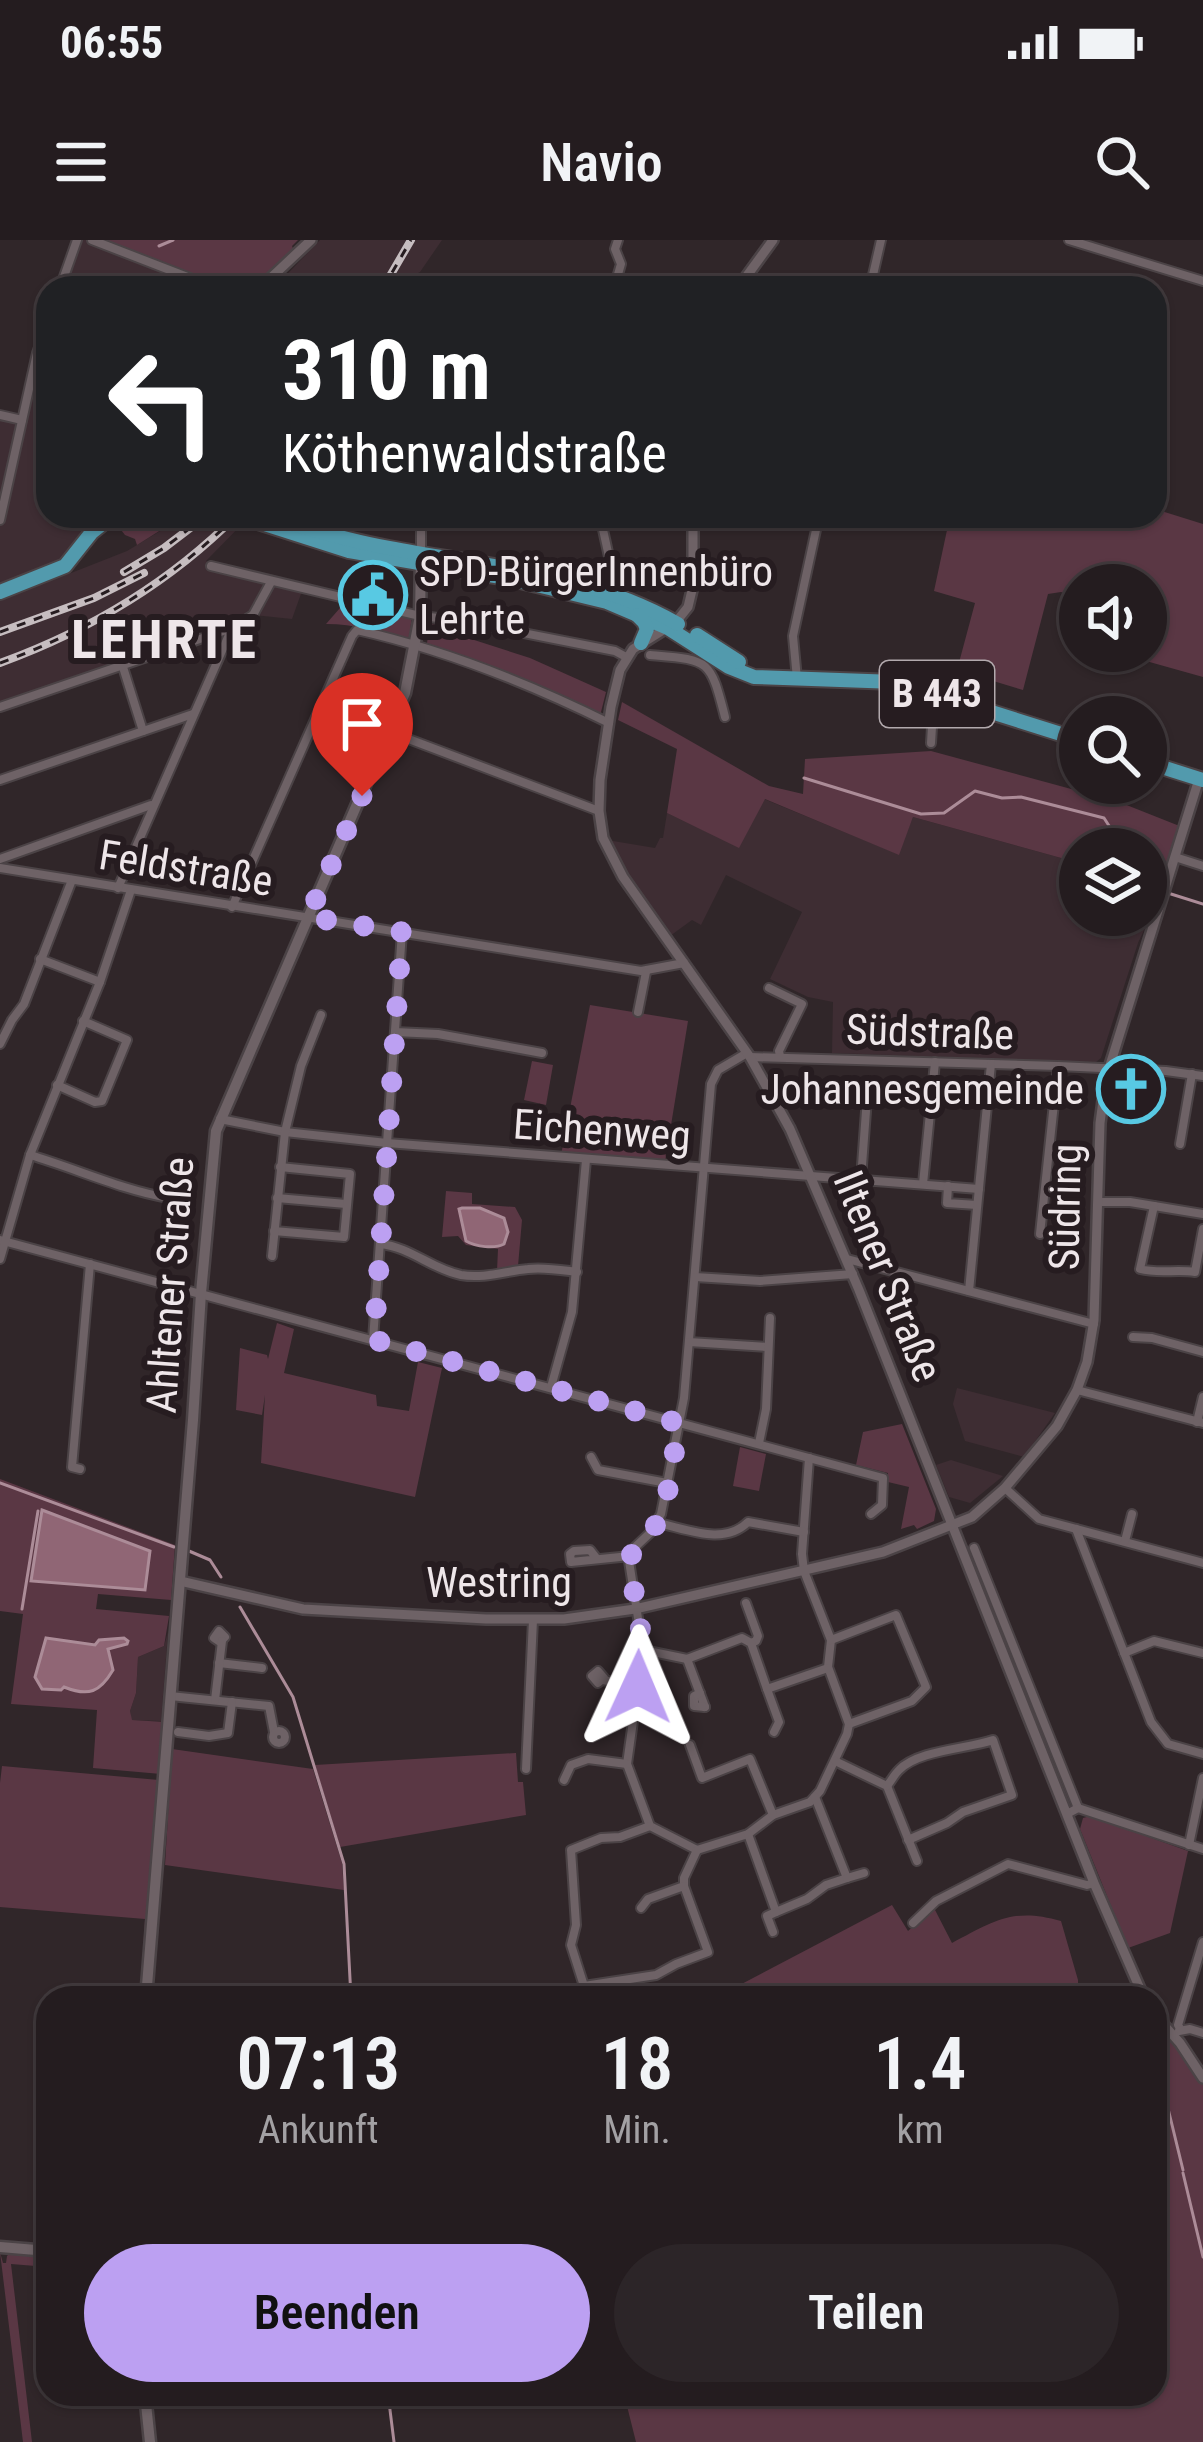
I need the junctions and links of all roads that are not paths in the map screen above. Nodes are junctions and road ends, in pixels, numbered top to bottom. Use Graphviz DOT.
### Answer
graph roads {
  1 [pos="77,240"];
  2 [pos="92,240"];
  3 [pos="311,240"];
  4 [pos="618,240"];
  5 [pos="773,240"];
  6 [pos="881,240"];
  7 [pos="1069,240"];
  8 [pos="64,276"];
  9 [pos="185,276"];
  10 [pos="269,276"];
  11 [pos="618,276"];
  12 [pos="747,276"];
  13 [pos="872,276"];
  14 [pos="1203,281"];
  15 [pos="36,357"];
  16 [pos="0,415"];
  17 [pos="22,419"];
  18 [pos="0,520"];
  19 [pos="97,528"];
  20 [pos="105,528"];
  21 [pos="276,528"];
  22 [pos="305,528"];
  23 [pos="421,528"];
  24 [pos="604,528"];
  25 [pos="693,528"];
  26 [pos="816,528"];
  27 [pos="81,542"];
  28 [pos="421,559"];
  29 [pos="212,566"];
  30 [pos="614,575"];
  31 [pos="271,582"];
  32 [pos="0,592"];
  33 [pos="627,609"];
  34 [pos="420,616"];
  35 [pos="672,625"];
  36 [pos="232,628"];
  37 [pos="416,643"];
  38 [pos="645,649"];
  39 [pos="626,657"];
  40 [pos="122,664"];
  41 [pos="729,676"];
  42 [pos="793,680"];
  43 [pos="934,693"];
  44 [pos="0,707"];
  45 [pos="194,714"];
  46 [pos="725,717"];
  47 [pos="609,723"];
  48 [pos="143,731"];
  49 [pos="390,732"];
  50 [pos="1059,733"];
  51 [pos="931,743"];
  52 [pos="1167,769"];
  53 [pos="0,780"];
  54 [pos="1201,780"];
  55 [pos="153,804"];
  56 [pos="599,811"];
  57 [pos="1174,857"];
  58 [pos="0,863"];
  59 [pos="1203,866"];
  60 [pos="72,880"];
  61 [pos="118,888"];
  62 [pos="130,890"];
  63 [pos="232,907"];
  64 [pos="308,917"];
  65 [pos="402,932"];
  66 [pos="40,959"];
  67 [pos="684,963"];
  68 [pos="646,972"];
  69 [pos="100,982"];
  70 [pos="769,988"];
  71 [pos="638,1012"];
  72 [pos="321,1015"];
  73 [pos="83,1021"];
  74 [pos="395,1031"];
  75 [pos="0,1044"];
  76 [pos="542,1053"];
  77 [pos="748,1055"];
  78 [pos="780,1057"];
  79 [pos="935,1062"];
  80 [pos="992,1064"];
  81 [pos="1058,1066"];
  82 [pos="1108,1068"];
  83 [pos="1192,1074"];
  84 [pos="1203,1076"];
  85 [pos="57,1085"];
  86 [pos="866,1111"];
  87 [pos="220,1119"];
  88 [pos="285,1132"];
  89 [pos="387,1143"];
  90 [pos="1180,1144"];
  91 [pos="30,1155"];
  92 [pos="586,1160"];
  93 [pos="280,1167"];
  94 [pos="705,1168"];
  95 [pos="812,1175"];
  96 [pos="861,1179"];
  97 [pos="923,1184"];
  98 [pos="948,1186"];
  99 [pos="979,1189"];
  100 [pos="170,1198"];
  101 [pos="277,1198"];
  102 [pos="1098,1202"];
  103 [pos="346,1204"];
  104 [pos="977,1205"];
  105 [pos="1154,1206"];
  106 [pos="1203,1214"];
  107 [pos="1203,1229"];
  108 [pos="274,1231"];
  109 [pos="1040,1234"];
  110 [pos="2,1241"];
  111 [pos="380,1244"];
  112 [pos="272,1256"];
  113 [pos="0,1259"];
  114 [pos="847,1259"];
  115 [pos="90,1264"];
  116 [pos="577,1272"];
  117 [pos="853,1274"];
  118 [pos="695,1277"];
  119 [pos="969,1291"];
  120 [pos="201,1293"];
  121 [pos="770,1318"];
  122 [pos="1094,1324"];
  123 [pos="1133,1337"];
  124 [pos="374,1340"];
  125 [pos="689,1342"];
  126 [pos="767,1347"];
  127 [pos="1203,1352"];
  128 [pos="551,1387"];
  129 [pos="1077,1390"];
  130 [pos="1203,1397"];
  131 [pos="1200,1422"];
  132 [pos="679,1423"];
  133 [pos="759,1443"];
  134 [pos="590,1457"];
  135 [pos="809,1457"];
  136 [pos="80,1469"];
  137 [pos="667,1483"];
  138 [pos="1005,1489"];
  139 [pos="871,1514"];
  140 [pos="1132,1514"];
  141 [pos="658,1523"];
  142 [pos="953,1525"];
  143 [pos="1076,1528"];
  144 [pos="803,1532"];
  145 [pos="1125,1541"];
  146 [pos="974,1548"];
  147 [pos="630,1556"];
  148 [pos="597,1559"];
  149 [pos="1203,1563"];
  150 [pos="804,1570"];
  151 [pos="180,1581"];
  152 [pos="746,1603"];
  153 [pos="635,1609"];
  154 [pos="533,1620"];
  155 [pos="831,1640"];
  156 [pos="222,1641"];
  157 [pos="751,1643"];
  158 [pos="644,1650"];
  159 [pos="1124,1653"];
  160 [pos="1203,1653"];
  161 [pos="687,1659"];
  162 [pos="219,1664"];
  163 [pos="828,1667"];
  164 [pos="262,1668"];
  165 [pos="603,1680"];
  166 [pos="638,1687"];
  167 [pos="767,1689"];
  168 [pos="700,1693"];
  169 [pos="170,1696"];
  170 [pos="215,1700"];
  171 [pos="232,1702"];
  172 [pos="849,1724"];
  173 [pos="178,1732"];
  174 [pos="274,1732"];
  175 [pos="774,1732"];
  176 [pos="690,1745"];
  177 [pos="1203,1754"];
  178 [pos="835,1761"];
  179 [pos="627,1764"];
  180 [pos="526,1769"];
  181 [pos="1203,1778"];
  182 [pos="564,1780"];
  183 [pos="887,1786"];
  184 [pos="815,1797"];
  185 [pos="1072,1811"];
  186 [pos="772,1815"];
  187 [pos="650,1826"];
  188 [pos="748,1834"];
  189 [pos="908,1840"];
  190 [pos="1190,1844"];
  191 [pos="1203,1849"];
  192 [pos="698,1850"];
  193 [pos="917,1861"];
  194 [pos="864,1873"];
  195 [pos="847,1878"];
  196 [pos="1094,1883"];
  197 [pos="684,1886"];
  198 [pos="641,1908"];
  199 [pos="776,1912"];
  200 [pos="913,1923"];
  201 [pos="772,1932"];
  202 [pos="1203,1942"];
  203 [pos="147,1986"];
  204 [pos="585,1986"];
  205 [pos="592,1986"];
  206 [pos="1139,1986"];
  207 [pos="1167,2025"];
  208 [pos="1176,2032"];
  209 [pos="1203,2033"];
  210 [pos="1203,2078"];
  211 [pos="0,2247"];
  212 [pos="36,2250"];
  213 [pos="146,2406"];
  214 [pos="150,2442"];
  1 -- 8 [label="street"];
  2 -- 9 [label="street"];
  3 -- 10 [label="street"];
  4 -- 11 [label="street"];
  5 -- 12 [label="street"];
  6 -- 13 [label="street"];
  7 -- 14 [label="street"];
  15 -- 17 [label="street"];
  16 -- 17 [label="street"];
  17 -- 18 [label="street"];
  19 -- 27 [label="main road"];
  20 -- 27 [label="main road"];
  21 -- 28 [label="main road, B 443"];
  22 -- 28 [label="main road, B 443"];
  23 -- 28 [label="street"];
  24 -- 30 [label="street"];
  25 -- 35 [label="street"];
  26 -- 42 [label="street"];
  27 -- 32 [label="main road"];
  28 -- 33 [label="main road, B 443"];
  28 -- 34 [label="main road, Ahltener Straße"];
  28 -- 35 [label="main road, B 443"];
  29 -- 31 [label="street"];
  31 -- 34 [label="street"];
  31 -- 36 [label="street"];
  33 -- 35 [label="main road, B 443"];
  33 -- 38 [label="main road"];
  34 -- 37 [label="main road, Ahltener Straße"];
  34 -- 39 [label="street"];
  35 -- 38 [label="street"];
  35 -- 41 [label="main road, B 443"];
  36 -- 40 [label="street"];
  36 -- 45 [label="street"];
  37 -- 47 [label="street"];
  37 -- 49 [label="main road, Ahltener Straße"];
  37 -- 63 [label="street"];
  38 -- 39 [label="street"];
  38 -- 41 [label="street"];
  39 -- 47 [label="street, Iltener Straße"];
  40 -- 44 [label="street"];
  40 -- 48 [label="street"];
  41 -- 42 [label="main road, B 443"];
  41 -- 46 [label="street"];
  42 -- 43 [label="main road, B 443"];
  43 -- 50 [label="main road, B 443"];
  43 -- 51 [label="street"];
  45 -- 48 [label="street"];
  45 -- 55 [label="street"];
  47 -- 56 [label="street, Iltener Straße"];
  48 -- 53 [label="street"];
  49 -- 56 [label="street"];
  49 -- 64 [label="main road, Ahltener Straße"];
  52 -- 54 [label="main road"];
  54 -- 57 [label="street, Südring"];
  55 -- 58 [label="street"];
  55 -- 61 [label="street"];
  56 -- 67 [label="street, Iltener Straße"];
  57 -- 59 [label="street"];
  57 -- 82 [label="street, Südring"];
  58 -- 60 [label="street, Feldstraße"];
  60 -- 61 [label="street, Feldstraße"];
  60 -- 66 [label="street"];
  61 -- 62 [label="street, Feldstraße"];
  62 -- 63 [label="street, Feldstraße"];
  62 -- 69 [label="street"];
  63 -- 64 [label="street, Feldstraße"];
  64 -- 65 [label="street, Feldstraße"];
  64 -- 87 [label="main road, Ahltener Straße"];
  65 -- 68 [label="street, Feldstraße"];
  65 -- 74 [label="street"];
  66 -- 69 [label="street"];
  66 -- 75 [label="street"];
  67 -- 68 [label="street, Feldstraße"];
  67 -- 77 [label="street, Iltener Straße"];
  68 -- 71 [label="street"];
  69 -- 73 [label="street"];
  70 -- 78 [label="street"];
  72 -- 88 [label="street"];
  73 -- 85 [label="street"];
  73 -- 85 [label="street"];
  74 -- 76 [label="street"];
  74 -- 89 [label="street"];
  77 -- 78 [label="street, Südstraße"];
  77 -- 94 [label="street"];
  77 -- 95 [label="street, Iltener Straße"];
  78 -- 79 [label="street, Südstraße"];
  79 -- 80 [label="street, Südstraße"];
  79 -- 97 [label="street"];
  80 -- 81 [label="street, Südstraße"];
  80 -- 99 [label="street"];
  81 -- 82 [label="street, Südstraße"];
  81 -- 109 [label="street"];
  82 -- 83 [label="street, Südstraße"];
  82 -- 102 [label="street, Südring"];
  83 -- 84 [label="street, Südstraße"];
  83 -- 90 [label="street"];
  85 -- 91 [label="street"];
  86 -- 96 [label="street"];
  87 -- 88 [label="street, Eichenweg"];
  87 -- 120 [label="main road, Ahltener Straße"];
  88 -- 89 [label="street, Eichenweg"];
  88 -- 93 [label="street"];
  89 -- 92 [label="street, Eichenweg"];
  89 -- 111 [label="street"];
  91 -- 100 [label="street"];
  91 -- 110 [label="street"];
  92 -- 94 [label="street, Eichenweg"];
  92 -- 116 [label="street"];
  93 -- 101 [label="street"];
  93 -- 103 [label="street"];
  94 -- 95 [label="street, Eichenweg"];
  94 -- 118 [label="street"];
  95 -- 96 [label="street, Eichenweg"];
  95 -- 114 [label="street, Iltener Straße"];
  96 -- 97 [label="street, Eichenweg"];
  97 -- 98 [label="street, Eichenweg"];
  98 -- 99 [label="street, Eichenweg"];
  98 -- 104 [label="street"];
  99 -- 104 [label="street"];
  101 -- 103 [label="street"];
  101 -- 108 [label="street"];
  102 -- 105 [label="street"];
  102 -- 122 [label="street, Südring"];
  103 -- 108 [label="street"];
  104 -- 119 [label="street"];
  105 -- 106 [label="street"];
  105 -- 107 [label="street"];
  108 -- 112 [label="street"];
  110 -- 113 [label="street"];
  110 -- 115 [label="street"];
  111 -- 116 [label="street"];
  111 -- 124 [label="street"];
  114 -- 117 [label="street, Iltener Straße"];
  114 -- 119 [label="street"];
  115 -- 120 [label="street"];
  115 -- 136 [label="street"];
  116 -- 128 [label="street"];
  117 -- 118 [label="street"];
  117 -- 142 [label="street, Iltener Straße"];
  118 -- 125 [label="street"];
  119 -- 122 [label="street"];
  120 -- 124 [label="street"];
  120 -- 151 [label="main road, Ahltener Straße"];
  121 -- 126 [label="street"];
  122 -- 129 [label="street, Südring"];
  123 -- 127 [label="street"];
  124 -- 128 [label="street"];
  125 -- 126 [label="street"];
  125 -- 132 [label="street"];
  126 -- 133 [label="street"];
  128 -- 132 [label="street"];
  129 -- 131 [label="street"];
  129 -- 138 [label="street, Südring"];
  130 -- 131 [label="street"];
  132 -- 133 [label="street"];
  132 -- 137 [label="street"];
  133 -- 135 [label="street"];
  134 -- 137 [label="street"];
  135 -- 139 [label="street"];
  135 -- 144 [label="street"];
  137 -- 141 [label="street"];
  138 -- 142 [label="street, Südring"];
  138 -- 143 [label="street"];
  140 -- 145 [label="street"];
  141 -- 144 [label="street"];
  141 -- 147 [label="street"];
  142 -- 150 [label="street, Westring"];
  142 -- 185 [label="street, Iltener Straße"];
  143 -- 145 [label="street"];
  143 -- 159 [label="street"];
  144 -- 150 [label="street"];
  145 -- 149 [label="street"];
  146 -- 185 [label="street, Iltener Straße"];
  147 -- 148 [label="street"];
  147 -- 153 [label="street"];
  150 -- 153 [label="street, Westring"];
  150 -- 155 [label="street"];
  151 -- 154 [label="street, Westring"];
  151 -- 169 [label="main road, Ahltener Straße"];
  152 -- 157 [label="street"];
  153 -- 154 [label="street, Westring"];
  153 -- 158 [label="street"];
  154 -- 180 [label="street"];
  155 -- 163 [label="street"];
  155 -- 172 [label="street"];
  156 -- 162 [label="street"];
  157 -- 161 [label="street"];
  157 -- 167 [label="street"];
  158 -- 161 [label="street"];
  158 -- 166 [label="street"];
  159 -- 160 [label="street"];
  159 -- 177 [label="street"];
  161 -- 168 [label="street"];
  162 -- 164 [label="street"];
  162 -- 170 [label="street"];
  163 -- 167 [label="street"];
  163 -- 172 [label="street"];
  165 -- 166 [label="street"];
  166 -- 179 [label="street"];
  167 -- 175 [label="street"];
  169 -- 170 [label="street"];
  169 -- 203 [label="main road, Ahltener Straße"];
  170 -- 171 [label="street"];
  171 -- 173 [label="street"];
  171 -- 174 [label="street"];
  172 -- 178 [label="street"];
  176 -- 186 [label="street"];
  178 -- 183 [label="street"];
  178 -- 184 [label="street"];
  179 -- 182 [label="street"];
  179 -- 187 [label="street"];
  181 -- 190 [label="street"];
  183 -- 189 [label="street"];
  183 -- 189 [label="street"];
  184 -- 186 [label="street"];
  184 -- 195 [label="street"];
  185 -- 190 [label="street"];
  185 -- 196 [label="street, Iltener Straße"];
  186 -- 188 [label="street"];
  187 -- 192 [label="street"];
  187 -- 204 [label="street"];
  188 -- 192 [label="street"];
  188 -- 199 [label="street"];
  189 -- 193 [label="street"];
  190 -- 191 [label="street"];
  192 -- 197 [label="street"];
  194 -- 195 [label="street"];
  195 -- 199 [label="street"];
  196 -- 200 [label="street"];
  196 -- 206 [label="street, Iltener Straße"];
  197 -- 198 [label="street"];
  197 -- 205 [label="street"];
  199 -- 201 [label="street"];
  202 -- 208 [label="street"];
  207 -- 208 [label="street"];
  208 -- 209 [label="street"];
  208 -- 210 [label="street"];
  211 -- 212 [label="main road"];
  213 -- 214 [label="main road"];
}
